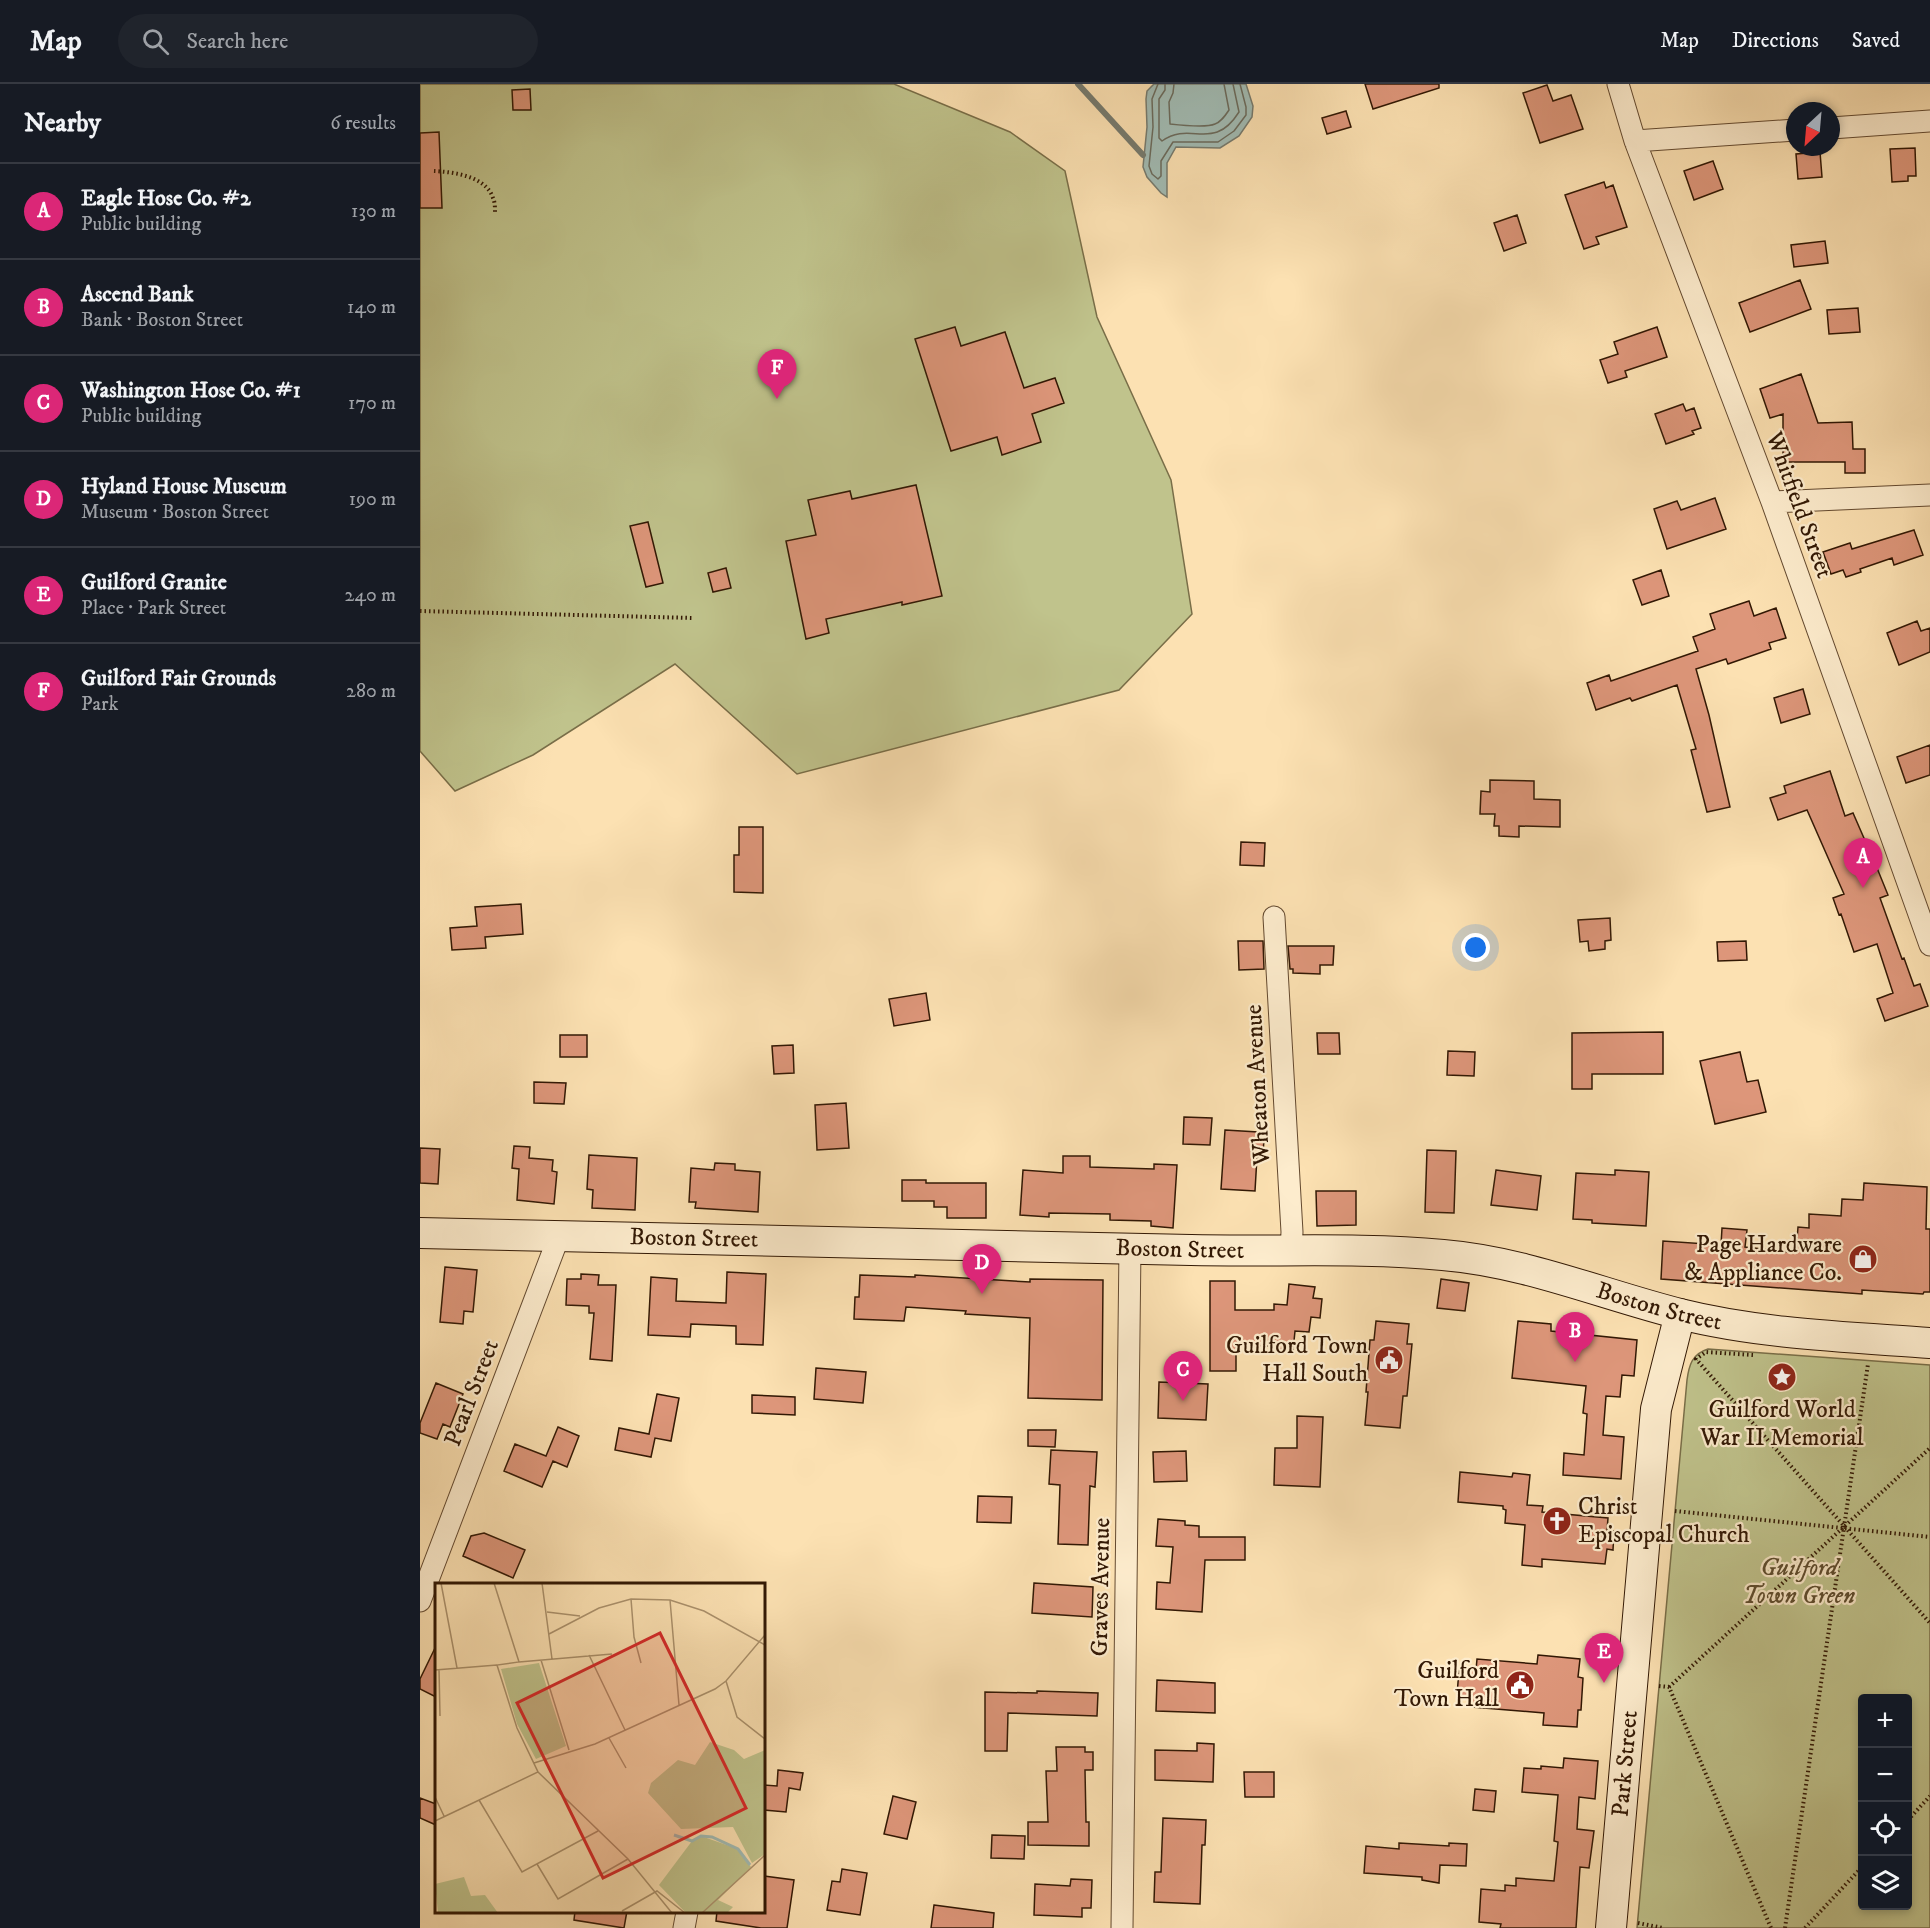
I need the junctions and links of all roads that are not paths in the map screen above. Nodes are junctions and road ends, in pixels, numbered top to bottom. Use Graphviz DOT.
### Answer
graph roads {
  1 [pos="1618,84"];
  2 [pos="1930,121"];
  3 [pos="1840,127"];
  4 [pos="1786,131"];
  5 [pos="1635,141"];
  6 [pos="1930,495"];
  7 [pos="1772,502"];
  8 [pos="1274,917"];
  9 [pos="1930,945"];
  10 [pos="420,1233"];
  11 [pos="559,1236"];
  12 [pos="1130,1247"];
  13 [pos="1291,1250"];
  14 [pos="1680,1314"];
  15 [pos="1930,1343"];
  16 [pos="420,1601"];
  17 [pos="687,1913"];
  18 [pos="1624,1925"];
  19 [pos="684,1928"];
  20 [pos="1122,1928"];
  1 -- 5 [label="street, Whitfield Street"];
  2 -- 3 [label="street"];
  4 -- 5 [label="street"];
  5 -- 7 [label="street, Whitfield Street"];
  6 -- 7 [label="street"];
  7 -- 9 [label="street, Whitfield Street"];
  8 -- 13 [label="street, Wheaton Avenue"];
  10 -- 11 [label="main road, Boston Street"];
  11 -- 12 [label="main road, Boston Street"];
  11 -- 16 [label="street, Pearl Street"];
  12 -- 13 [label="main road, Boston Street"];
  12 -- 20 [label="street, Graves Avenue"];
  13 -- 14 [label="main road, Boston Street"];
  14 -- 15 [label="main road, Boston Street"];
  14 -- 18 [label="main road, Park Street"];
  17 -- 19 [label="street"];
}
